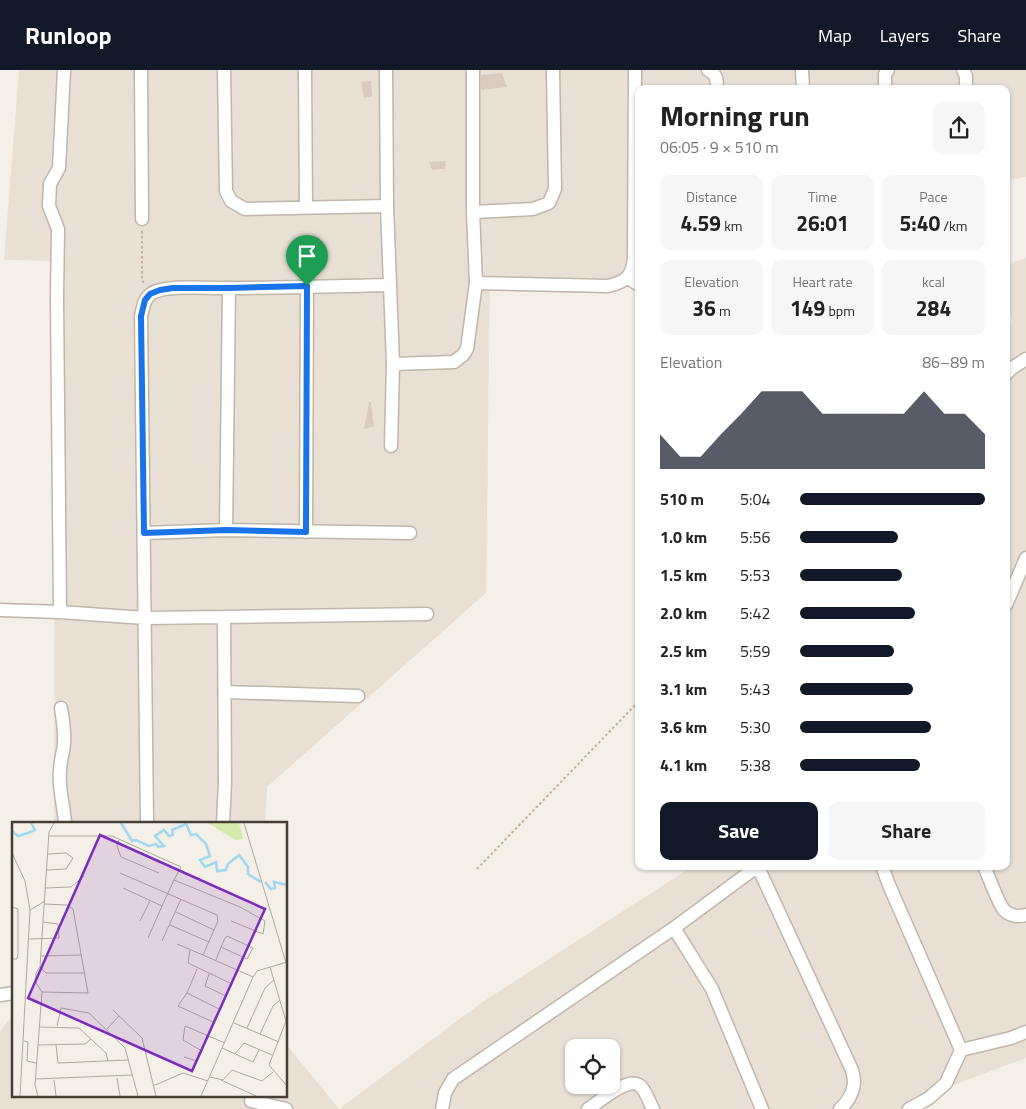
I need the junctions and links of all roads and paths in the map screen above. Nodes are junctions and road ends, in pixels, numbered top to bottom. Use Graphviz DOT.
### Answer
graph roads {
  1 [pos="64,70"];
  2 [pos="141,70"];
  3 [pos="224,70"];
  4 [pos="305,70"];
  5 [pos="386,70"];
  6 [pos="472,70"];
  7 [pos="553,70"];
  8 [pos="635,70"];
  9 [pos="708,70"];
  10 [pos="802,70"];
  11 [pos="888,70"];
  12 [pos="963,70"];
  13 [pos="717,85"];
  14 [pos="803,85"];
  15 [pos="885,85"];
  16 [pos="966,85"];
  17 [pos="387,206"];
  18 [pos="306,208"];
  19 [pos="473,212"];
  20 [pos="142,219"];
  21 [pos="633,281"];
  22 [pos="476,283"];
  23 [pos="390,285"];
  24 [pos="307,286"];
  25 [pos="229,288"];
  26 [pos="150,294"];
  27 [pos="1026,359"];
  28 [pos="392,364"];
  29 [pos="1010,370"];
  30 [pos="392,446"];
  31 [pos="226,530"];
  32 [pos="306,532"];
  33 [pos="144,533"];
  34 [pos="410,533"];
  35 [pos="1026,558"];
  36 [pos="1010,596"];
  37 [pos="0,610"];
  38 [pos="60,612"];
  39 [pos="427,614"];
  40 [pos="224,617"];
  41 [pos="145,618"];
  42 [pos="225,692"];
  43 [pos="358,696"];
  44 [pos="635,705"];
  45 [pos="61,708"];
  46 [pos="65,822"];
  47 [pos="147,822"];
  48 [pos="224,822"];
  49 [pos="477,869"];
  50 [pos="753,870"];
  51 [pos="760,870"];
  52 [pos="883,870"];
  53 [pos="986,870"];
  54 [pos="1026,915"];
  55 [pos="674,928"];
  56 [pos="1026,1032"];
  57 [pos="961,1050"];
  58 [pos="251,1102"];
  59 [pos="286,1109"];
  60 [pos="442,1109"];
  61 [pos="588,1109"];
  62 [pos="653,1109"];
  63 [pos="762,1109"];
  64 [pos="840,1109"];
  65 [pos="909,1109"];
  1 -- 38 [label="street"];
  2 -- 20 [label="street"];
  3 -- 18 [label="street"];
  4 -- 18 [label="street"];
  5 -- 17 [label="street"];
  6 -- 19 [label="street"];
  7 -- 19 [label="street"];
  8 -- 21 [label="street"];
  9 -- 13 [label="street"];
  10 -- 14 [label="street"];
  11 -- 15 [label="street"];
  12 -- 16 [label="street"];
  17 -- 18 [label="street"];
  17 -- 23 [label="street"];
  19 -- 22 [label="street"];
  20 -- 26 [label="path"];
  21 -- 22 [label="street"];
  22 -- 28 [label="street"];
  23 -- 24 [label="street"];
  23 -- 28 [label="street"];
  24 -- 25 [label="street"];
  24 -- 32 [label="street"];
  25 -- 26 [label="street"];
  25 -- 31 [label="street"];
  26 -- 33 [label="street"];
  27 -- 29 [label="street"];
  28 -- 30 [label="street"];
  31 -- 32 [label="street"];
  31 -- 33 [label="street"];
  32 -- 34 [label="street"];
  33 -- 41 [label="street"];
  35 -- 36 [label="street"];
  37 -- 38 [label="street"];
  38 -- 41 [label="street"];
  39 -- 40 [label="street"];
  40 -- 41 [label="street"];
  40 -- 42 [label="street"];
  41 -- 47 [label="street"];
  42 -- 43 [label="street"];
  42 -- 48 [label="street"];
  44 -- 49 [label="path"];
  45 -- 46 [label="street"];
  50 -- 55 [label="street"];
  51 -- 64 [label="street"];
  52 -- 57 [label="street"];
  53 -- 54 [label="street"];
  55 -- 60 [label="street"];
  55 -- 63 [label="street"];
  56 -- 57 [label="street"];
  57 -- 65 [label="street"];
  58 -- 59 [label="street"];
  61 -- 62 [label="street"];
}
